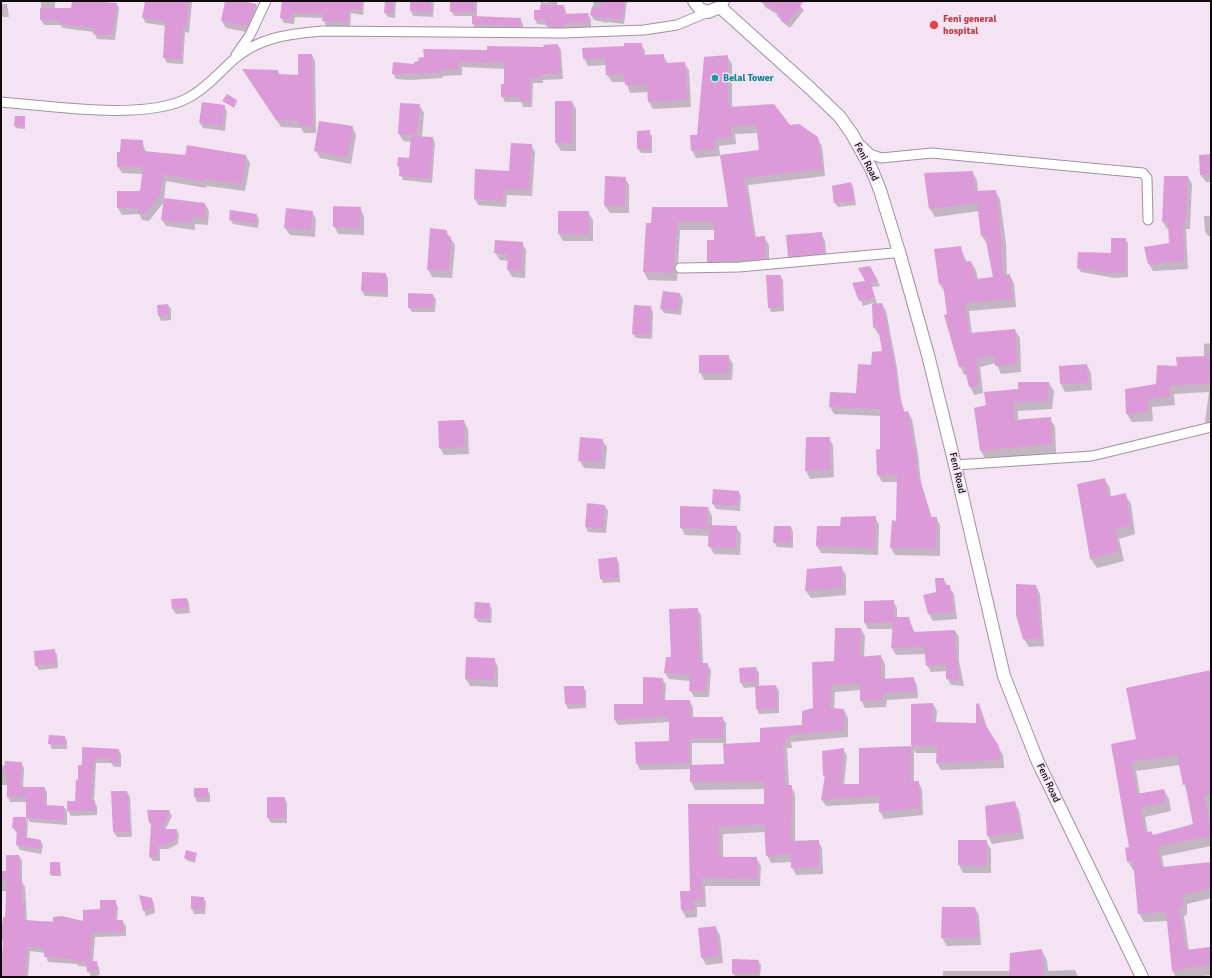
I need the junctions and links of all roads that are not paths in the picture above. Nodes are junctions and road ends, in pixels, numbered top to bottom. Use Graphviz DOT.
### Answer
graph roads {
  1 [pos="266,1"];
  2 [pos="693,2"];
  3 [pos="716,7"];
  4 [pos="233,59"];
  5 [pos="1,102"];
  6 [pos="852,134"];
  7 [pos="1148,220"];
  8 [pos="894,253"];
  9 [pos="680,268"];
  10 [pos="1211,427"];
  11 [pos="955,465"];
  12 [pos="1136,977"];
  13 [pos="1142,977"];
  1 -- 4 [label="street"];
  2 -- 3 [label="main road"];
  3 -- 4 [label="street"];
  3 -- 6 [label="main road, Feni Road"];
  3 -- 8 [label="main road"];
  4 -- 5 [label="street"];
  6 -- 7 [label="street"];
  6 -- 11 [label="main road, Feni Road"];
  8 -- 9 [label="street"];
  8 -- 12 [label="main road"];
  10 -- 11 [label="street"];
  11 -- 13 [label="main road, Feni Road"];
}
